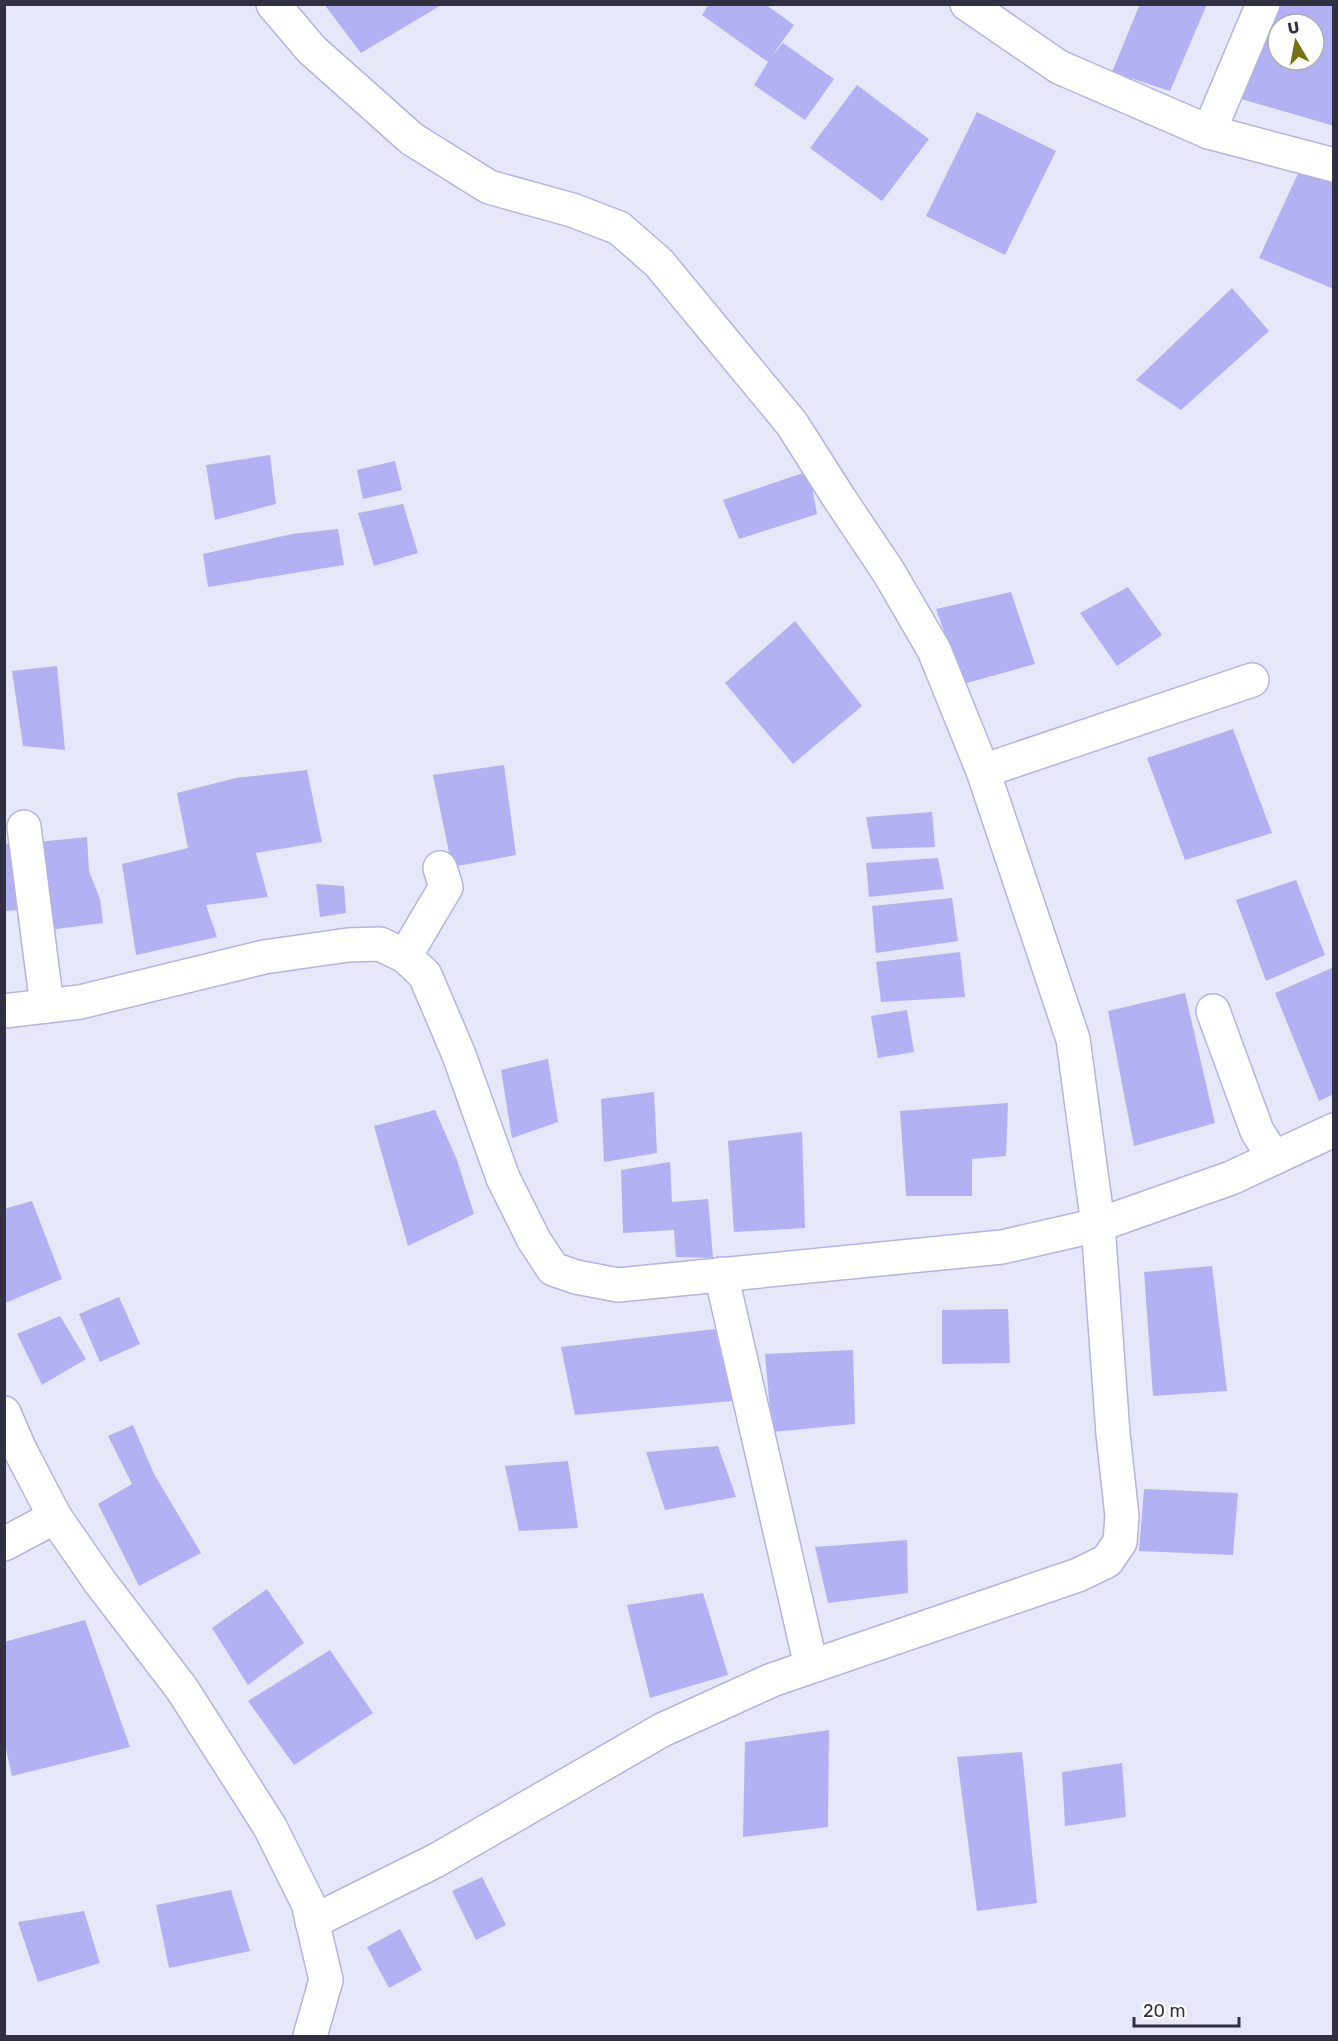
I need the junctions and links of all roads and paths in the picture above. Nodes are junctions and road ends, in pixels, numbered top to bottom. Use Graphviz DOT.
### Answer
graph roads {
  1 [pos="273,4"];
  2 [pos="967,4"];
  3 [pos="1263,4"];
  4 [pos="1209,132"];
  5 [pos="1334,165"];
  6 [pos="1252,680"];
  7 [pos="983,771"];
  8 [pos="24,827"];
  9 [pos="440,868"];
  10 [pos="405,956"];
  11 [pos="47,1006"];
  12 [pos="4,1011"];
  13 [pos="1213,1011"];
  14 [pos="1334,1130"];
  15 [pos="1274,1158"];
  16 [pos="1098,1225"];
  17 [pos="721,1274"];
  18 [pos="4,1413"];
  19 [pos="55,1517"];
  20 [pos="4,1544"];
  21 [pos="811,1666"];
  22 [pos="312,1922"];
  23 [pos="310,2037"];
  1 -- 7 [label="street"];
  2 -- 4 [label="street"];
  3 -- 4 [label="street"];
  4 -- 5 [label="street"];
  6 -- 7 [label="street"];
  7 -- 16 [label="street"];
  8 -- 11 [label="street"];
  9 -- 10 [label="street"];
  10 -- 11 [label="street"];
  10 -- 17 [label="street"];
  11 -- 12 [label="street"];
  13 -- 15 [label="street"];
  14 -- 15 [label="street"];
  15 -- 16 [label="street"];
  16 -- 17 [label="street"];
  16 -- 21 [label="street"];
  17 -- 21 [label="street"];
  18 -- 19 [label="street"];
  19 -- 20 [label="street"];
  19 -- 22 [label="street"];
  21 -- 22 [label="street"];
  22 -- 23 [label="street"];
}
